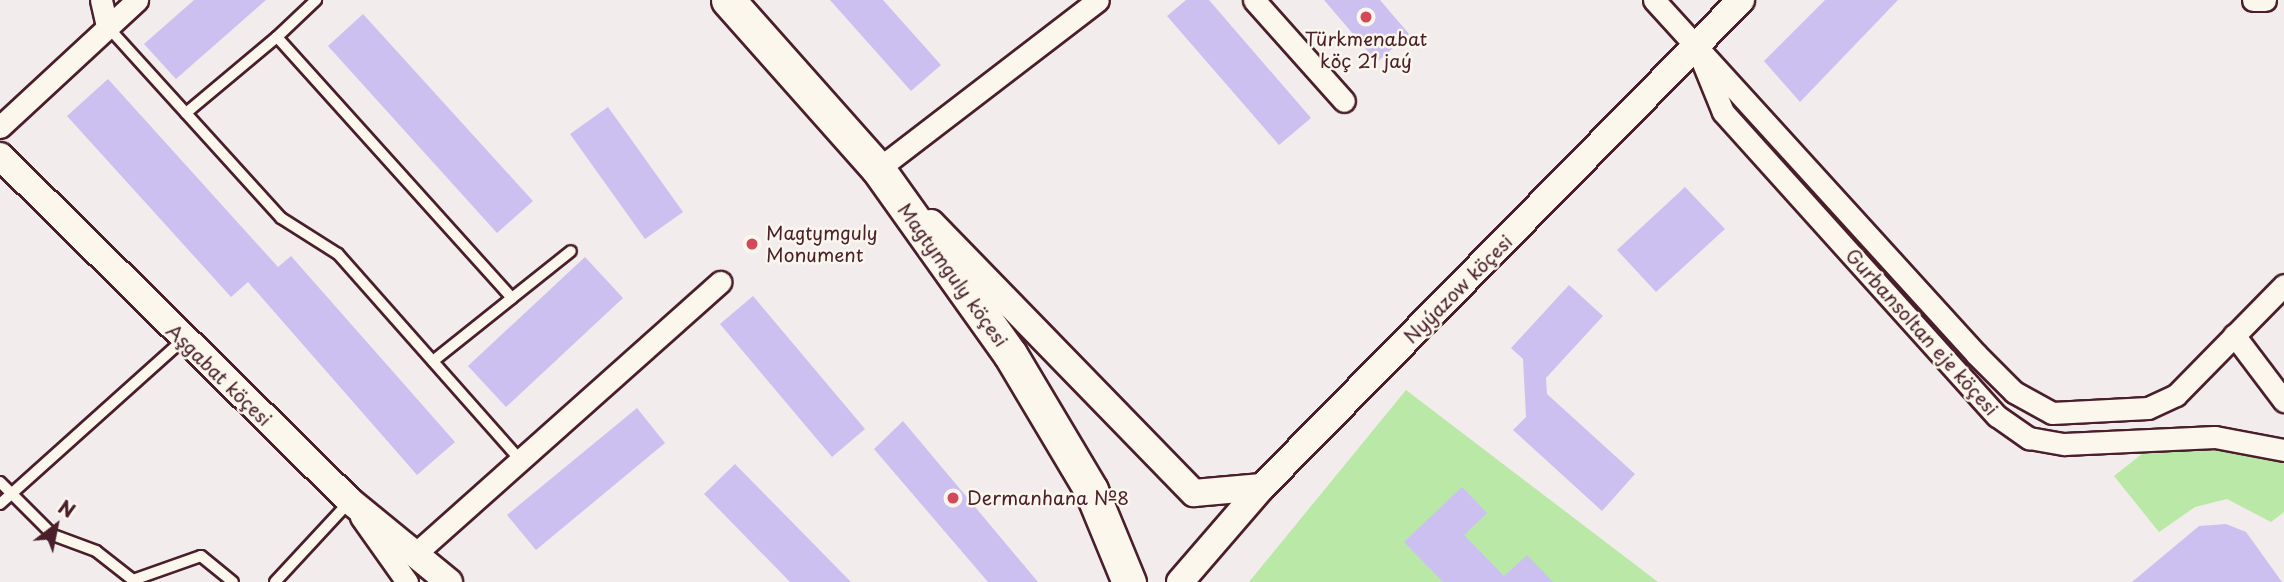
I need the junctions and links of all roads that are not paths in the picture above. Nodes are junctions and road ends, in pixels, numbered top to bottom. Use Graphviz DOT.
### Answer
graph roads {
  1 [pos="101,0"];
  2 [pos="137,0"];
  3 [pos="316,0"];
  4 [pos="728,0"];
  5 [pos="1098,0"];
  6 [pos="1254,0"];
  7 [pos="1654,0"];
  8 [pos="1741,0"];
  9 [pos="2253,0"];
  10 [pos="2265,0"];
  11 [pos="107,26"];
  12 [pos="277,37"];
  13 [pos="1696,47"];
  14 [pos="1344,101"];
  15 [pos="186,113"];
  16 [pos="0,127"];
  17 [pos="0,156"];
  18 [pos="878,169"];
  19 [pos="571,251"];
  20 [pos="720,282"];
  21 [pos="2284,285"];
  22 [pos="512,298"];
  23 [pos="2234,335"];
  24 [pos="183,340"];
  25 [pos="433,361"];
  26 [pos="2284,401"];
  27 [pos="2284,450"];
  28 [pos="520,460"];
  29 [pos="0,482"];
  30 [pos="1262,487"];
  31 [pos="11,494"];
  32 [pos="350,501"];
  33 [pos="0,504"];
  34 [pos="415,554"];
  35 [pos="233,582"];
  36 [pos="275,582"];
  37 [pos="407,582"];
  38 [pos="449,582"];
  39 [pos="1129,582"];
  40 [pos="1180,582"];
  1 -- 11 [label="street"];
  2 -- 11 [label="street"];
  3 -- 12 [label="lane"];
  4 -- 18 [label="main road, Magtymguly köçesi"];
  5 -- 18 [label="street"];
  6 -- 14 [label="street"];
  7 -- 13 [label="street, Gurbansoltan eje köçesi"];
  8 -- 13 [label="street, Nyýazow köçesi"];
  9 -- 10 [label="street"];
  11 -- 15 [label="lane"];
  11 -- 16 [label="street"];
  12 -- 15 [label="lane"];
  12 -- 22 [label="lane"];
  13 -- 23 [label="street, Gurbansoltan eje köçesi"];
  13 -- 27 [label="street, Gurbansoltan eje köçesi"];
  13 -- 30 [label="street, Nyýazow köçesi"];
  15 -- 25 [label="lane"];
  17 -- 24 [label="street, Aşgabat köçesi"];
  18 -- 30 [label="street"];
  18 -- 39 [label="main road, Magtymguly köçesi"];
  19 -- 22 [label="lane"];
  20 -- 28 [label="street"];
  21 -- 23 [label="street, Gurbansoltan eje köçesi"];
  22 -- 25 [label="lane"];
  23 -- 26 [label="street"];
  24 -- 31 [label="lane"];
  24 -- 32 [label="street, Aşgabat köçesi"];
  25 -- 28 [label="lane"];
  28 -- 34 [label="street"];
  29 -- 31 [label="lane"];
  30 -- 40 [label="street, Nyýazow köçesi"];
  31 -- 33 [label="lane"];
  31 -- 35 [label="lane"];
  32 -- 34 [label="street, Aşgabat köçesi"];
  32 -- 36 [label="lane"];
  32 -- 37 [label="street"];
  34 -- 38 [label="street, Aşgabat köçesi"];
}
